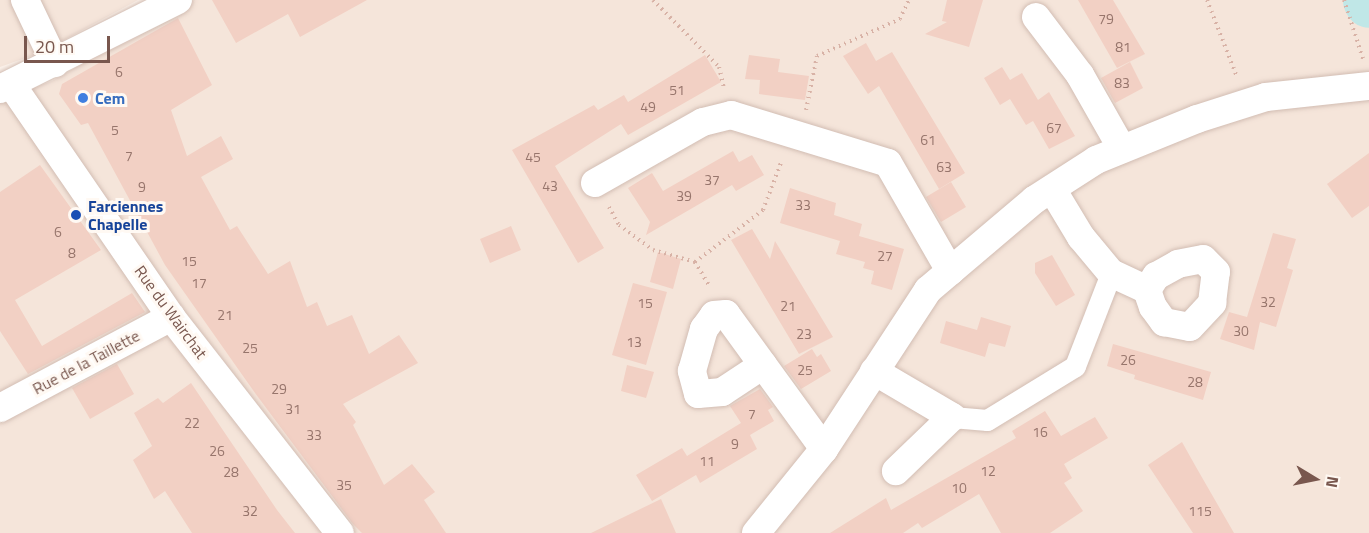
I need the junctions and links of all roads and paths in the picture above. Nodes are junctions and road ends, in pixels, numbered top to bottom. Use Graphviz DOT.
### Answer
graph roads {
  1 [pos="25,0"];
  2 [pos="178,0"];
  3 [pos="653,0"];
  4 [pos="909,0"];
  5 [pos="1207,0"];
  6 [pos="1344,0"];
  7 [pos="1036,17"];
  8 [pos="55,63"];
  9 [pos="1368,86"];
  10 [pos="5,87"];
  11 [pos="1248,103"];
  12 [pos="731,115"];
  13 [pos="795,134"];
  14 [pos="1122,149"];
  15 [pos="595,183"];
  16 [pos="1052,189"];
  17 [pos="695,262"];
  18 [pos="950,271"];
  19 [pos="1111,273"];
  20 [pos="1147,290"];
  21 [pos="726,314"];
  22 [pos="171,316"];
  23 [pos="763,365"];
  24 [pos="874,371"];
  25 [pos="0,408"];
  26 [pos="952,417"];
  27 [pos="824,449"];
  28 [pos="896,471"];
  29 [pos="340,533"];
  30 [pos="756,533"];
  1 -- 8 [label="street"];
  2 -- 8 [label="street"];
  3 -- 12 [label="path"];
  4 -- 13 [label="path"];
  5 -- 11 [label="path"];
  6 -- 9 [label="path"];
  7 -- 14 [label="street"];
  8 -- 10 [label="street"];
  9 -- 11 [label="street"];
  10 -- 22 [label="street, Rue du Wairchat"];
  11 -- 14 [label="street"];
  12 -- 13 [label="street"];
  12 -- 15 [label="street"];
  13 -- 17 [label="path"];
  13 -- 18 [label="street"];
  14 -- 16 [label="street"];
  15 -- 17 [label="path"];
  16 -- 18 [label="street"];
  16 -- 19 [label="street"];
  17 -- 21 [label="path"];
  18 -- 24 [label="street"];
  19 -- 20 [label="street"];
  19 -- 26 [label="street"];
  21 -- 23 [label="street"];
  21 -- 23 [label="street"];
  22 -- 25 [label="street, Rue de la Taillette"];
  22 -- 29 [label="street, Rue du Wairchat"];
  23 -- 27 [label="street"];
  24 -- 26 [label="street"];
  24 -- 27 [label="street"];
  26 -- 28 [label="street"];
  27 -- 30 [label="street"];
}
